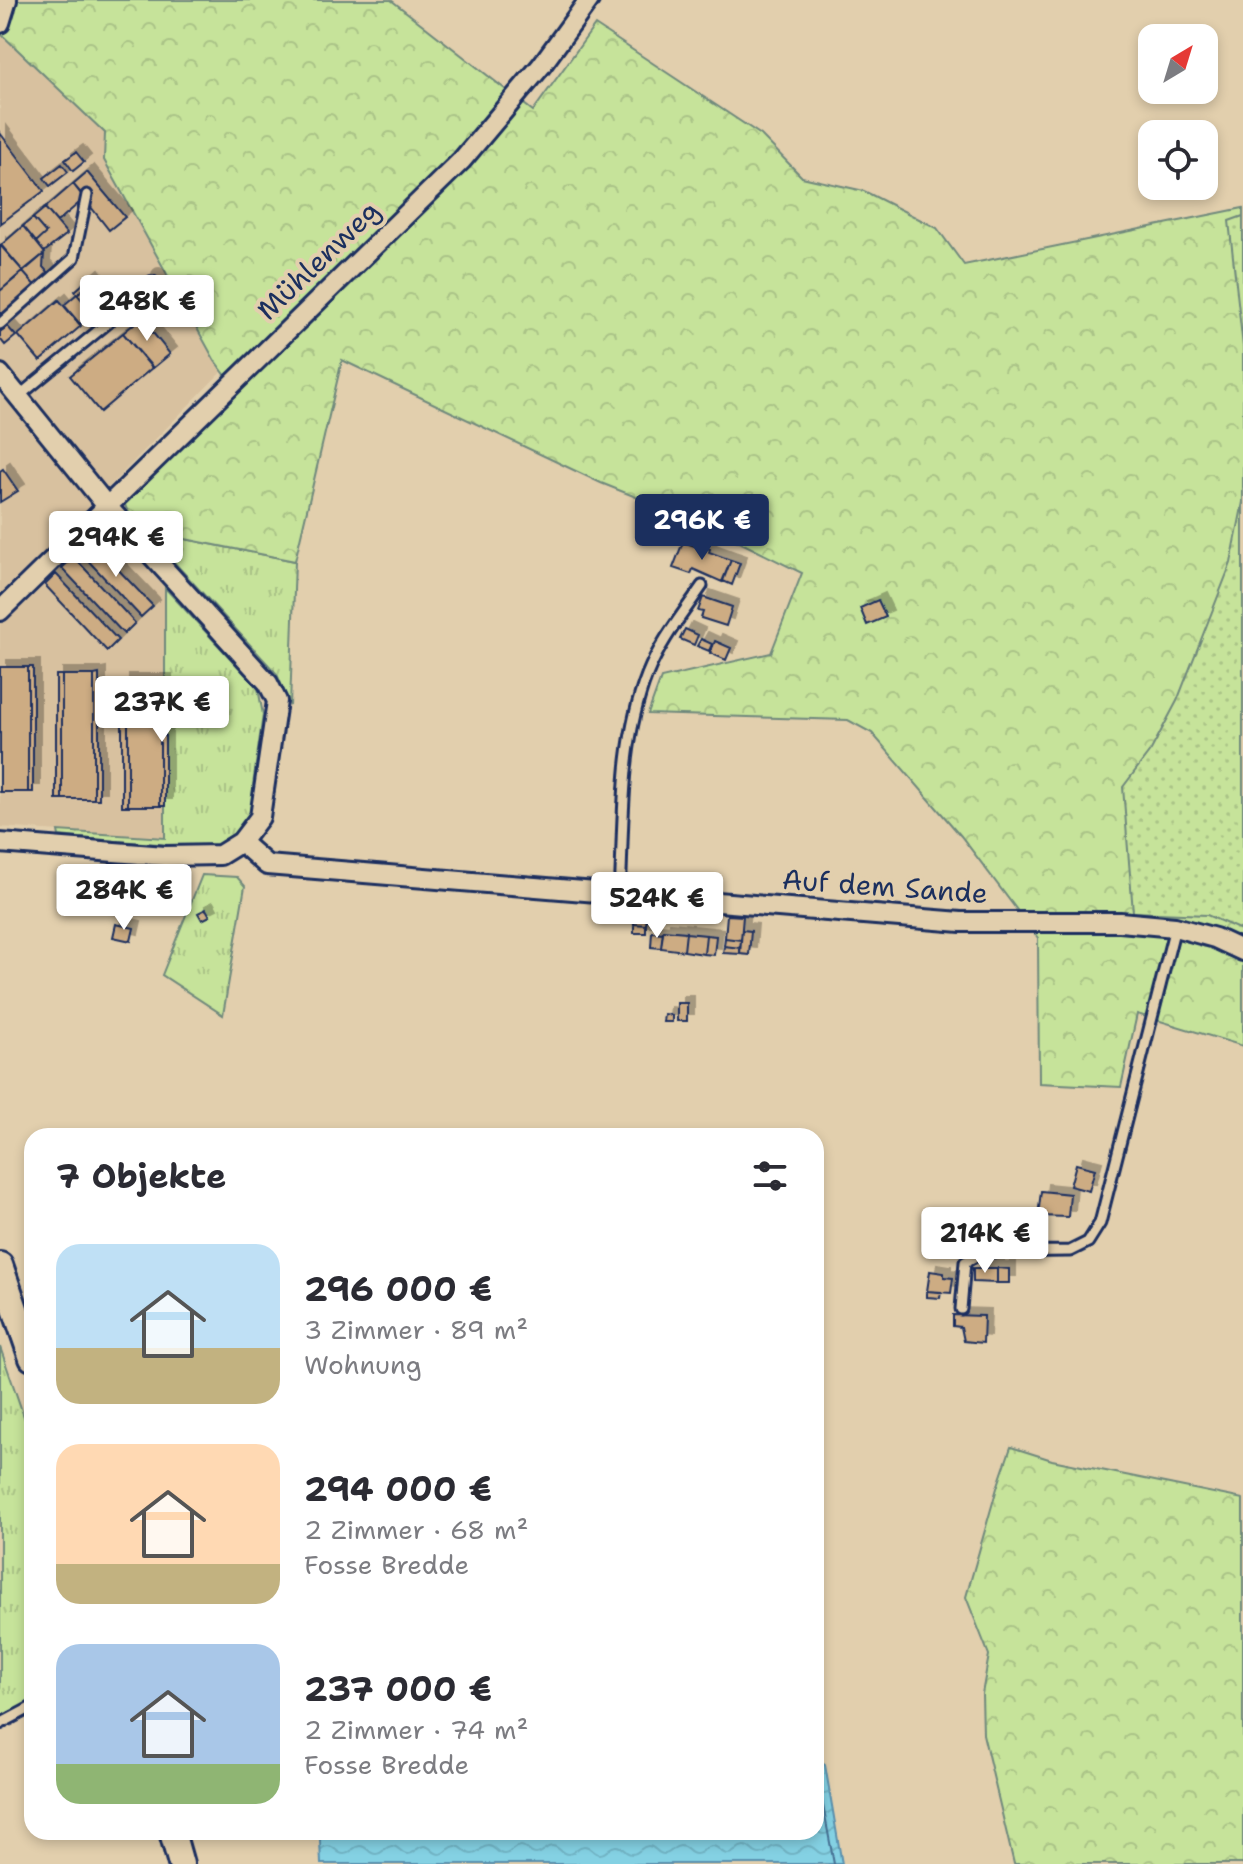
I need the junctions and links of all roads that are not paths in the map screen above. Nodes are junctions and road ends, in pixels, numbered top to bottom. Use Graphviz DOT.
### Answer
graph roads {
  1 [pos="7,0"];
  2 [pos="589,0"];
  3 [pos="0,23"];
  4 [pos="87,195"];
  5 [pos="109,322"];
  6 [pos="0,324"];
  7 [pos="0,374"];
  8 [pos="18,397"];
  9 [pos="106,505"];
  10 [pos="702,586"];
  11 [pos="0,611"];
  12 [pos="241,842"];
  13 [pos="0,843"];
  14 [pos="620,895"];
  15 [pos="1175,927"];
  16 [pos="1243,951"];
  17 [pos="0,1265"];
  18 [pos="961,1309"];
  19 [pos="24,1335"];
  20 [pos="24,1711"];
  21 [pos="0,1724"];
  22 [pos="174,1840"];
  23 [pos="181,1864"];
  1 -- 3 [label="street"];
  2 -- 9 [label="street, Mühlenweg"];
  4 -- 6 [label="lane"];
  5 -- 8 [label="lane"];
  7 -- 8 [label="street"];
  8 -- 9 [label="street"];
  9 -- 11 [label="street, Mühlenweg"];
  9 -- 12 [label="street"];
  10 -- 14 [label="lane"];
  12 -- 13 [label="street"];
  12 -- 14 [label="street, Auf dem Sande"];
  14 -- 15 [label="street, Auf dem Sande"];
  15 -- 16 [label="street, Auf dem Sande"];
  15 -- 18 [label="lane"];
  17 -- 19 [label="main road"];
  20 -- 21 [label="lane"];
  22 -- 23 [label="main road"];
}
